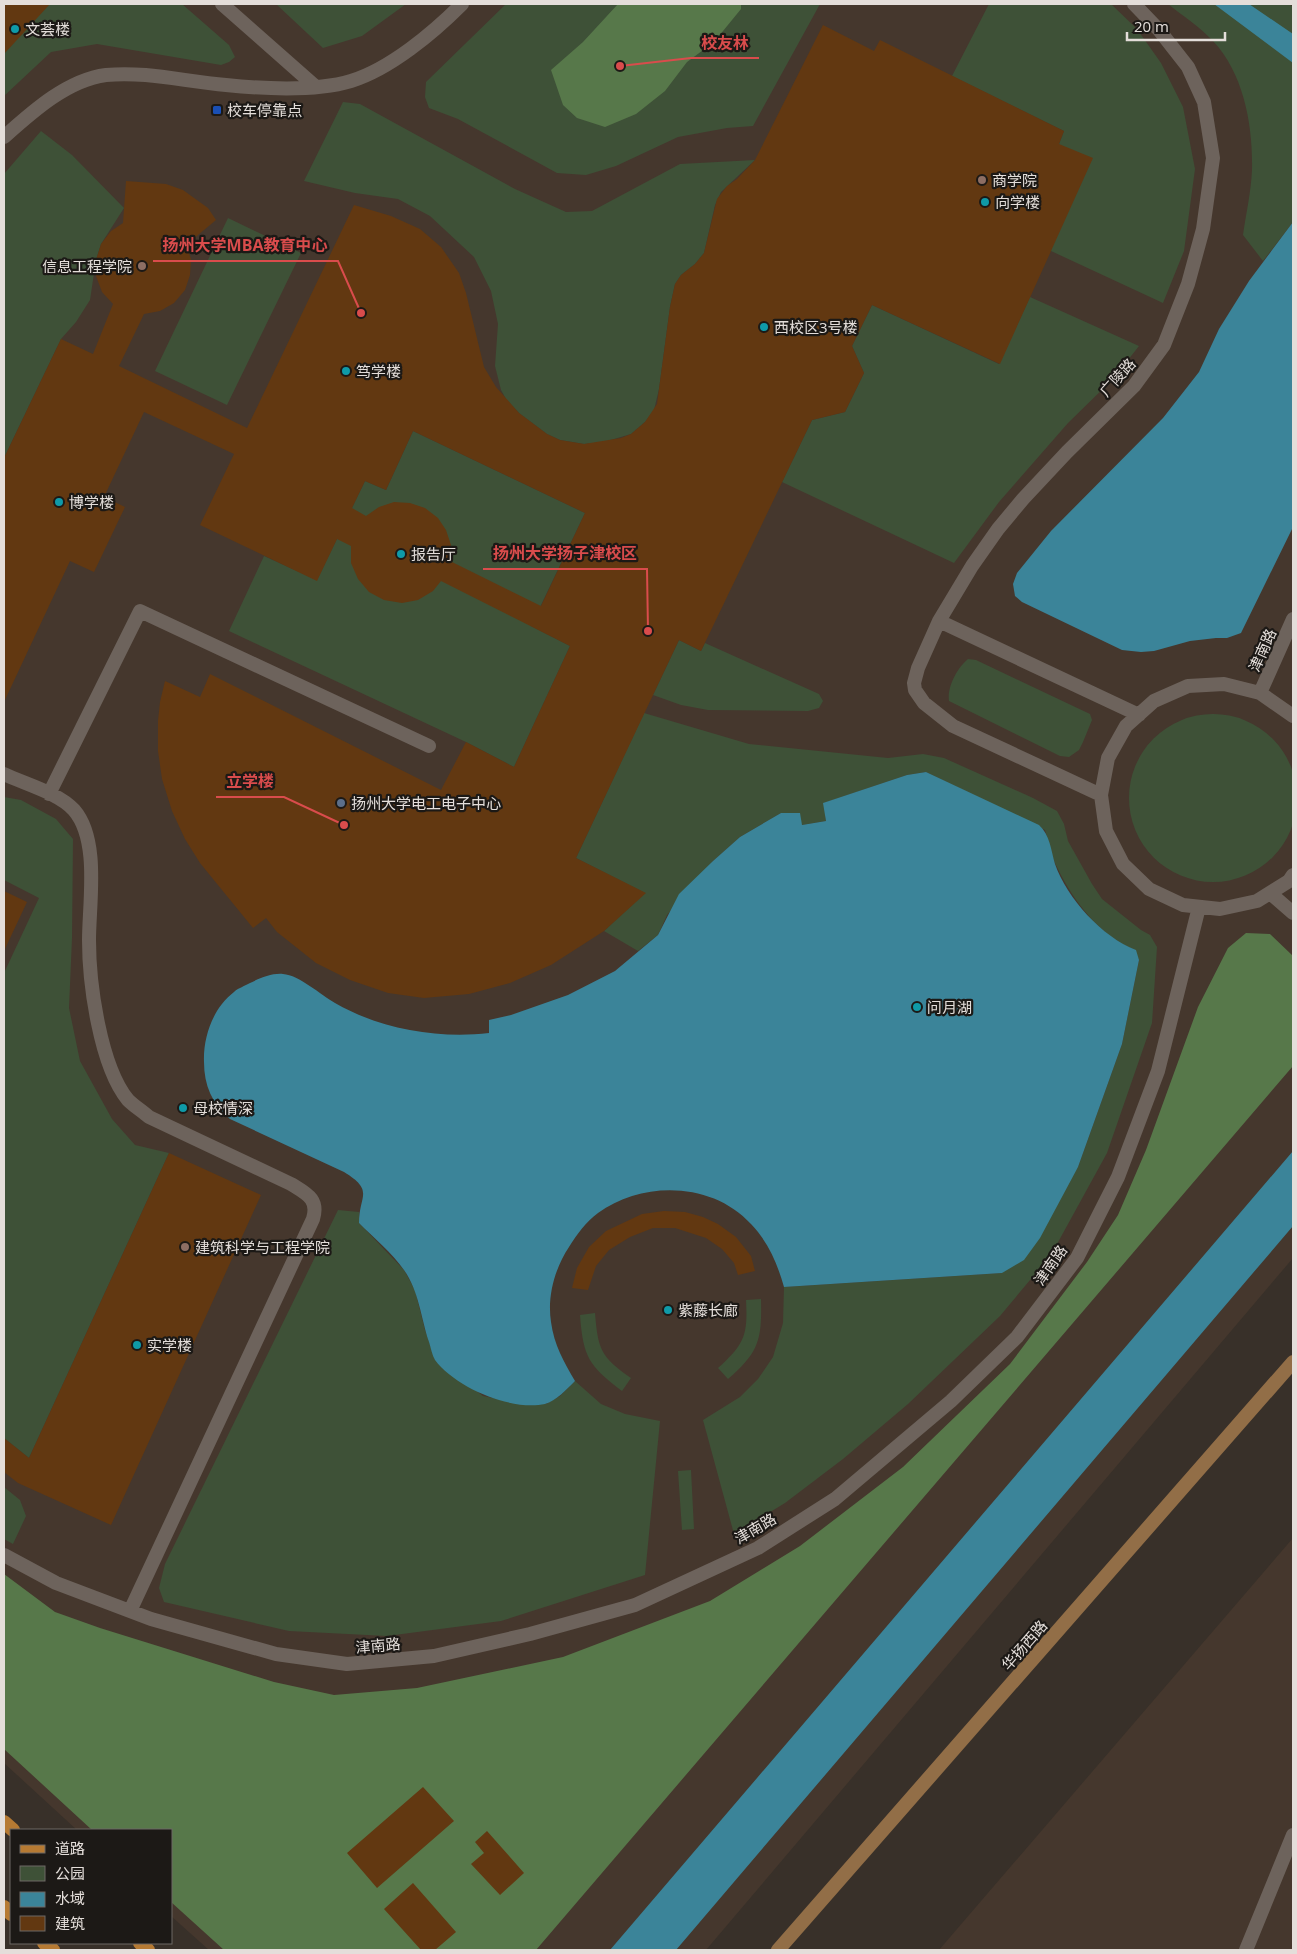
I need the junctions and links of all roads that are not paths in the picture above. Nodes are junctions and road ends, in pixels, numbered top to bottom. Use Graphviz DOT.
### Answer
graph roads {
  1 [pos="222,4"];
  2 [pos="462,4"];
  3 [pos="1134,4"];
  4 [pos="316,87"];
  5 [pos="4,137"];
  6 [pos="1293,619"];
  7 [pos="939,621"];
  8 [pos="1260,693"];
  9 [pos="1139,715"];
  10 [pos="1293,716"];
  11 [pos="429,746"];
  12 [pos="4,774"];
  13 [pos="49,794"];
  14 [pos="1101,795"];
  15 [pos="1293,875"];
  16 [pos="1270,893"];
  17 [pos="1199,907"];
  18 [pos="1293,913"];
  19 [pos="1293,1362"];
  20 [pos="4,1555"];
  21 [pos="130,1611"];
  22 [pos="1293,1836"];
  23 [pos="778,1950"];
  24 [pos="1246,1950"];
  1 -- 4 [label="lane"];
  2 -- 4 [label="lane"];
  3 -- 7 [label="lane, 广陵路"];
  4 -- 5 [label="lane"];
  6 -- 8 [label="lane, 津南路"];
  7 -- 9 [label="lane"];
  7 -- 14 [label="lane, 广陵路"];
  8 -- 9 [label="lane, 津南路"];
  8 -- 10 [label="lane, 津南路"];
  9 -- 14 [label="lane, 津南路"];
  11 -- 13 [label="lane"];
  12 -- 13 [label="lane"];
  13 -- 21 [label="lane"];
  14 -- 17 [label="lane, 津南路"];
  15 -- 16 [label="lane, 津南路"];
  16 -- 17 [label="lane, 津南路"];
  16 -- 18 [label="lane"];
  17 -- 21 [label="lane, 津南路"];
  19 -- 23 [label="main road, 华扬西路"];
  20 -- 21 [label="lane, 津南路"];
  22 -- 24 [label="lane"];
}
